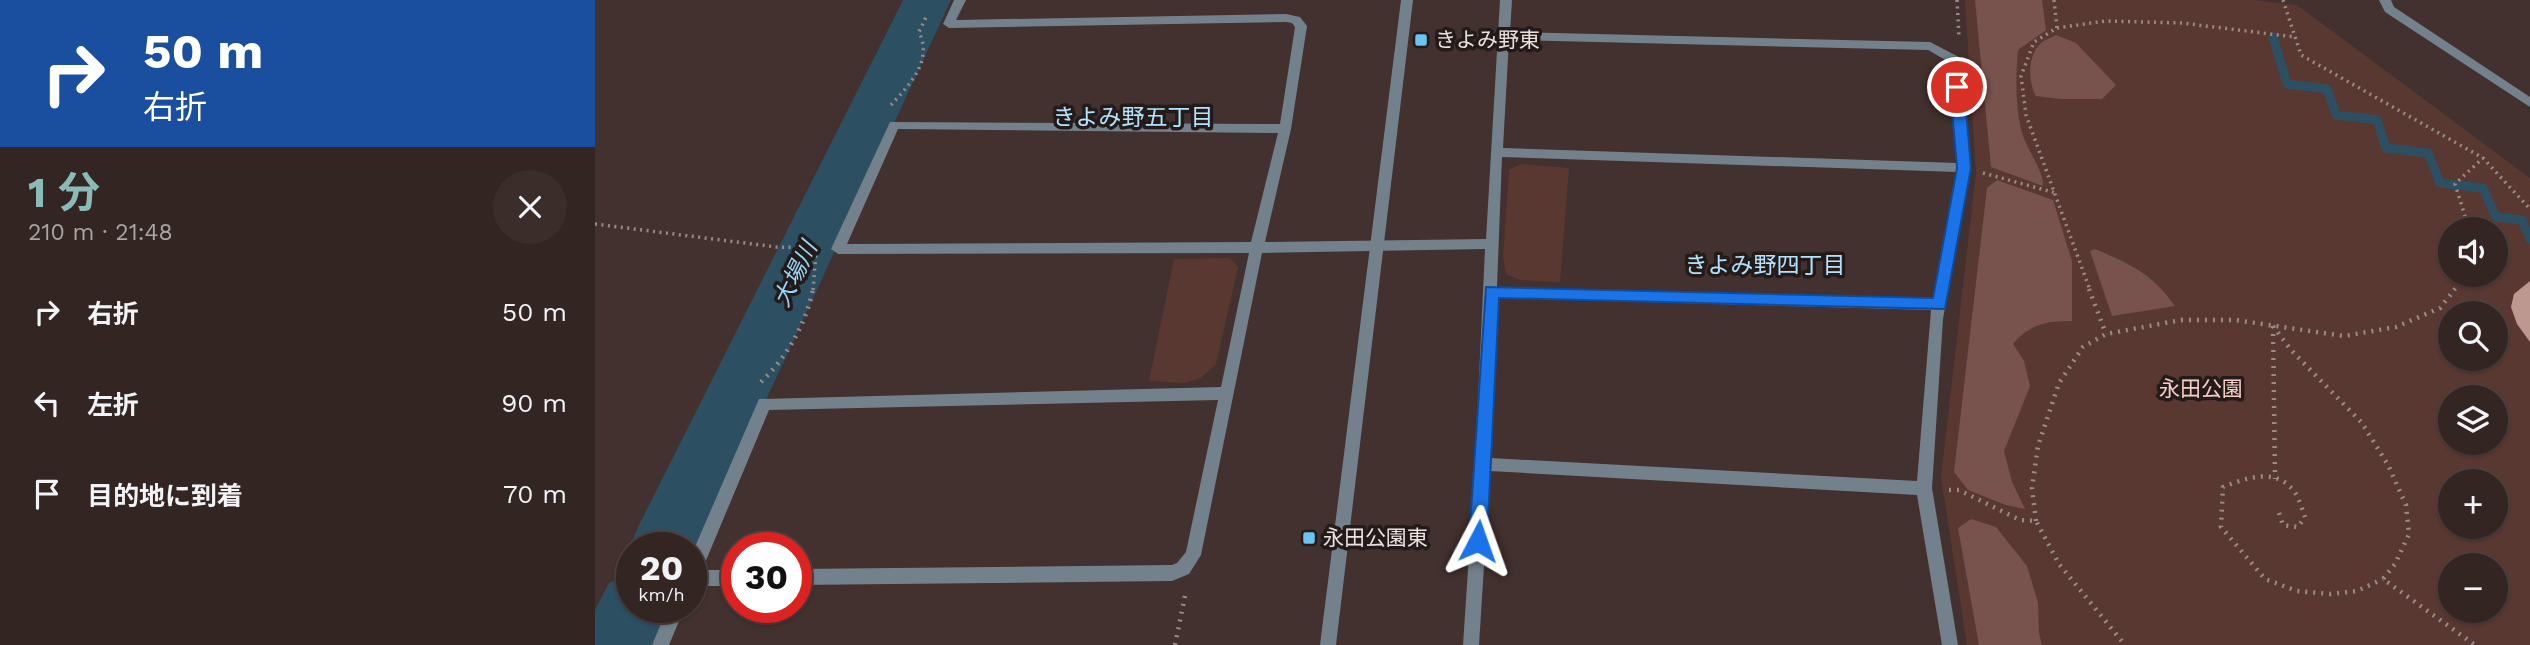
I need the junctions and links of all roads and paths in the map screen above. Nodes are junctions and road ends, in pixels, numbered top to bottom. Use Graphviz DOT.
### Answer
graph roads {
  1 [pos="961,0"];
  2 [pos="1407,0"];
  3 [pos="1506,0"];
  4 [pos="1957,0"];
  5 [pos="2054,0"];
  6 [pos="2283,0"];
  7 [pos="2385,0"];
  8 [pos="929,11"];
  9 [pos="2057,28"];
  10 [pos="1506,36"];
  11 [pos="2295,37"];
  12 [pos="1945,53"];
  13 [pos="2530,103"];
  14 [pos="886,110"];
  15 [pos="1285,130"];
  16 [pos="1496,152"];
  17 [pos="2483,158"];
  18 [pos="1964,168"];
  19 [pos="2057,193"];
  20 [pos="2530,209"];
  21 [pos="2465,217"];
  22 [pos="595,224"];
  23 [pos="824,236"];
  24 [pos="1493,244"];
  25 [pos="1257,246"];
  26 [pos="1375,247"];
  27 [pos="818,248"];
  28 [pos="2457,287"];
  29 [pos="1491,292"];
  30 [pos="1939,305"];
  31 [pos="2273,325"];
  32 [pos="2106,334"];
  33 [pos="752,388"];
  34 [pos="1228,393"];
  35 [pos="1483,464"];
  36 [pos="2275,479"];
  37 [pos="1923,488"];
  38 [pos="2279,513"];
  39 [pos="2036,521"];
  40 [pos="707,539"];
  41 [pos="1183,569"];
  42 [pos="812,577"];
  43 [pos="2383,579"];
  44 [pos="670,623"];
  45 [pos="660,645"];
  46 [pos="1175,645"];
  47 [pos="1328,645"];
  48 [pos="1471,645"];
  49 [pos="1950,645"];
  50 [pos="2125,645"];
  51 [pos="2475,645"];
  1 -- 15 [label="street"];
  2 -- 26 [label="street"];
  3 -- 10 [label="street"];
  4 -- 12 [label="path"];
  5 -- 9 [label="path"];
  6 -- 11 [label="path"];
  7 -- 13 [label="street"];
  8 -- 14 [label="path"];
  9 -- 11 [label="path"];
  9 -- 19 [label="path"];
  10 -- 12 [label="street"];
  10 -- 16 [label="street"];
  11 -- 17 [label="path"];
  12 -- 18 [label="street"];
  15 -- 25 [label="street"];
  15 -- 25 [label="street"];
  16 -- 18 [label="street"];
  16 -- 24 [label="street"];
  17 -- 20 [label="path"];
  17 -- 21 [label="path"];
  18 -- 19 [label="path"];
  18 -- 30 [label="street"];
  19 -- 32 [label="path"];
  22 -- 27 [label="path"];
  23 -- 27 [label="path"];
  24 -- 26 [label="street"];
  24 -- 29 [label="street"];
  25 -- 26 [label="street"];
  25 -- 34 [label="street"];
  26 -- 47 [label="street"];
  27 -- 33 [label="path"];
  28 -- 31 [label="path"];
  29 -- 30 [label="street"];
  29 -- 35 [label="street"];
  30 -- 37 [label="street"];
  31 -- 32 [label="path"];
  31 -- 36 [label="path"];
  31 -- 43 [label="path"];
  32 -- 39 [label="path"];
  34 -- 40 [label="street"];
  34 -- 41 [label="street"];
  35 -- 37 [label="street"];
  35 -- 48 [label="street"];
  36 -- 38 [label="path"];
  36 -- 43 [label="path"];
  37 -- 39 [label="path"];
  37 -- 49 [label="street"];
  39 -- 50 [label="path"];
  41 -- 42 [label="street"];
  41 -- 46 [label="path"];
  43 -- 51 [label="path"];
  44 -- 45 [label="street"];
}
